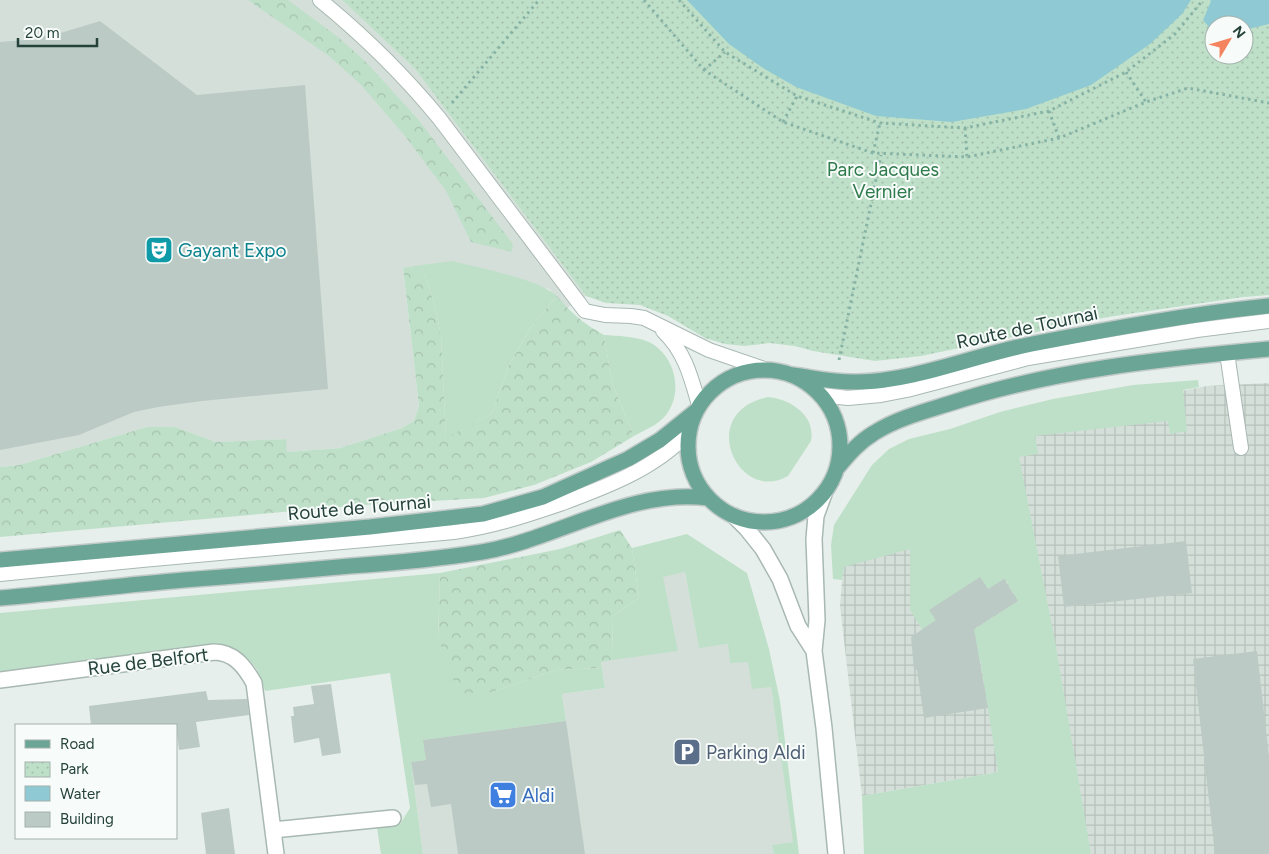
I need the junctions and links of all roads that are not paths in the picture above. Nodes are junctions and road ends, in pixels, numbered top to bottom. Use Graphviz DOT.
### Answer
graph roads {
  1 [pos="320,0"];
  2 [pos="1269,306"];
  3 [pos="1269,321"];
  4 [pos="653,322"];
  5 [pos="1269,349"];
  6 [pos="1228,353"];
  7 [pos="764,369"];
  8 [pos="793,375"];
  9 [pos="821,395"];
  10 [pos="698,408"];
  11 [pos="689,432"];
  12 [pos="1241,448"];
  13 [pos="838,467"];
  14 [pos="824,494"];
  15 [pos="708,498"];
  16 [pos="734,516"];
  17 [pos="0,560"];
  18 [pos="0,574"];
  19 [pos="0,598"];
  20 [pos="814,651"];
  21 [pos="0,680"];
  22 [pos="393,818"];
  23 [pos="273,830"];
  24 [pos="276,854"];
  25 [pos="836,854"];
  1 -- 4 [label="lane"];
  2 -- 8 [label="main road, Route de Tournai"];
  3 -- 9 [label="lane"];
  4 -- 7 [label="lane"];
  4 -- 10 [label="lane"];
  5 -- 6 [label="main road"];
  6 -- 12 [label="lane"];
  6 -- 13 [label="main road"];
  7 -- 8 [label="main road"];
  7 -- 10 [label="main road"];
  8 -- 9 [label="main road"];
  9 -- 13 [label="main road"];
  10 -- 11 [label="main road"];
  10 -- 17 [label="main road, Route de Tournai"];
  11 -- 15 [label="main road"];
  11 -- 18 [label="lane"];
  13 -- 14 [label="main road"];
  14 -- 16 [label="main road"];
  14 -- 20 [label="street"];
  15 -- 16 [label="main road"];
  15 -- 19 [label="main road"];
  16 -- 20 [label="street"];
  20 -- 25 [label="street"];
  21 -- 23 [label="street, Rue de Belfort"];
  22 -- 23 [label="street"];
  23 -- 24 [label="street, Rue de Belfort"];
}
